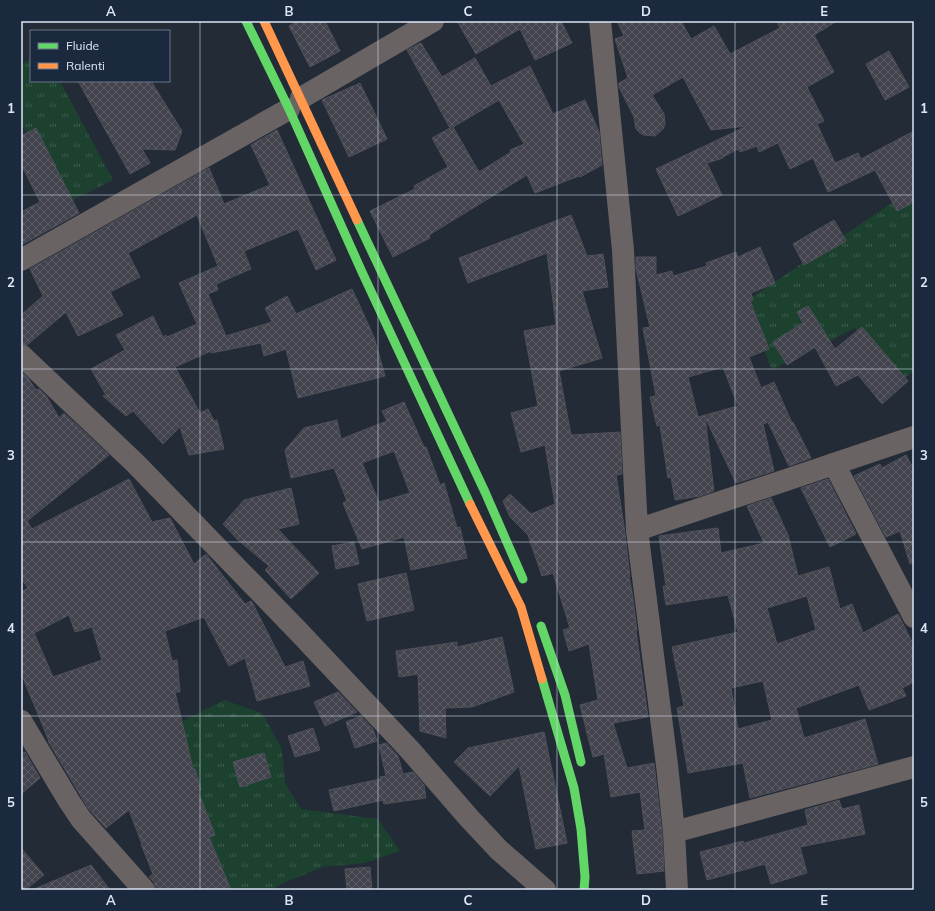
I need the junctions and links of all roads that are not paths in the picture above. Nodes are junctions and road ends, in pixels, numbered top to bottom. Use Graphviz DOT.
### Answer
graph roads {
  1 [pos="246,21"];
  2 [pos="264,21"];
  3 [pos="433,21"];
  4 [pos="600,21"];
  5 [pos="295,103"];
  6 [pos="21,260"];
  7 [pos="21,354"];
  8 [pos="914,437"];
  9 [pos="834,464"];
  10 [pos="637,530"];
  11 [pos="527,588"];
  12 [pos="538,616"];
  13 [pos="914,616"];
  14 [pos="21,721"];
  15 [pos="914,768"];
  16 [pos="583,770"];
  17 [pos="674,832"];
  18 [pos="144,890"];
  19 [pos="545,890"];
  20 [pos="584,890"];
  21 [pos="677,890"];
  1 -- 5 [label="street"];
  2 -- 5 [label="street"];
  3 -- 5 [label="street"];
  4 -- 10 [label="street"];
  5 -- 6 [label="street"];
  5 -- 11 [label="street"];
  5 -- 20 [label="street"];
  7 -- 19 [label="street"];
  8 -- 9 [label="street"];
  9 -- 10 [label="street"];
  9 -- 13 [label="street"];
  10 -- 17 [label="street"];
  12 -- 16 [label="street"];
  14 -- 18 [label="street"];
  15 -- 17 [label="street"];
  17 -- 21 [label="street"];
}
